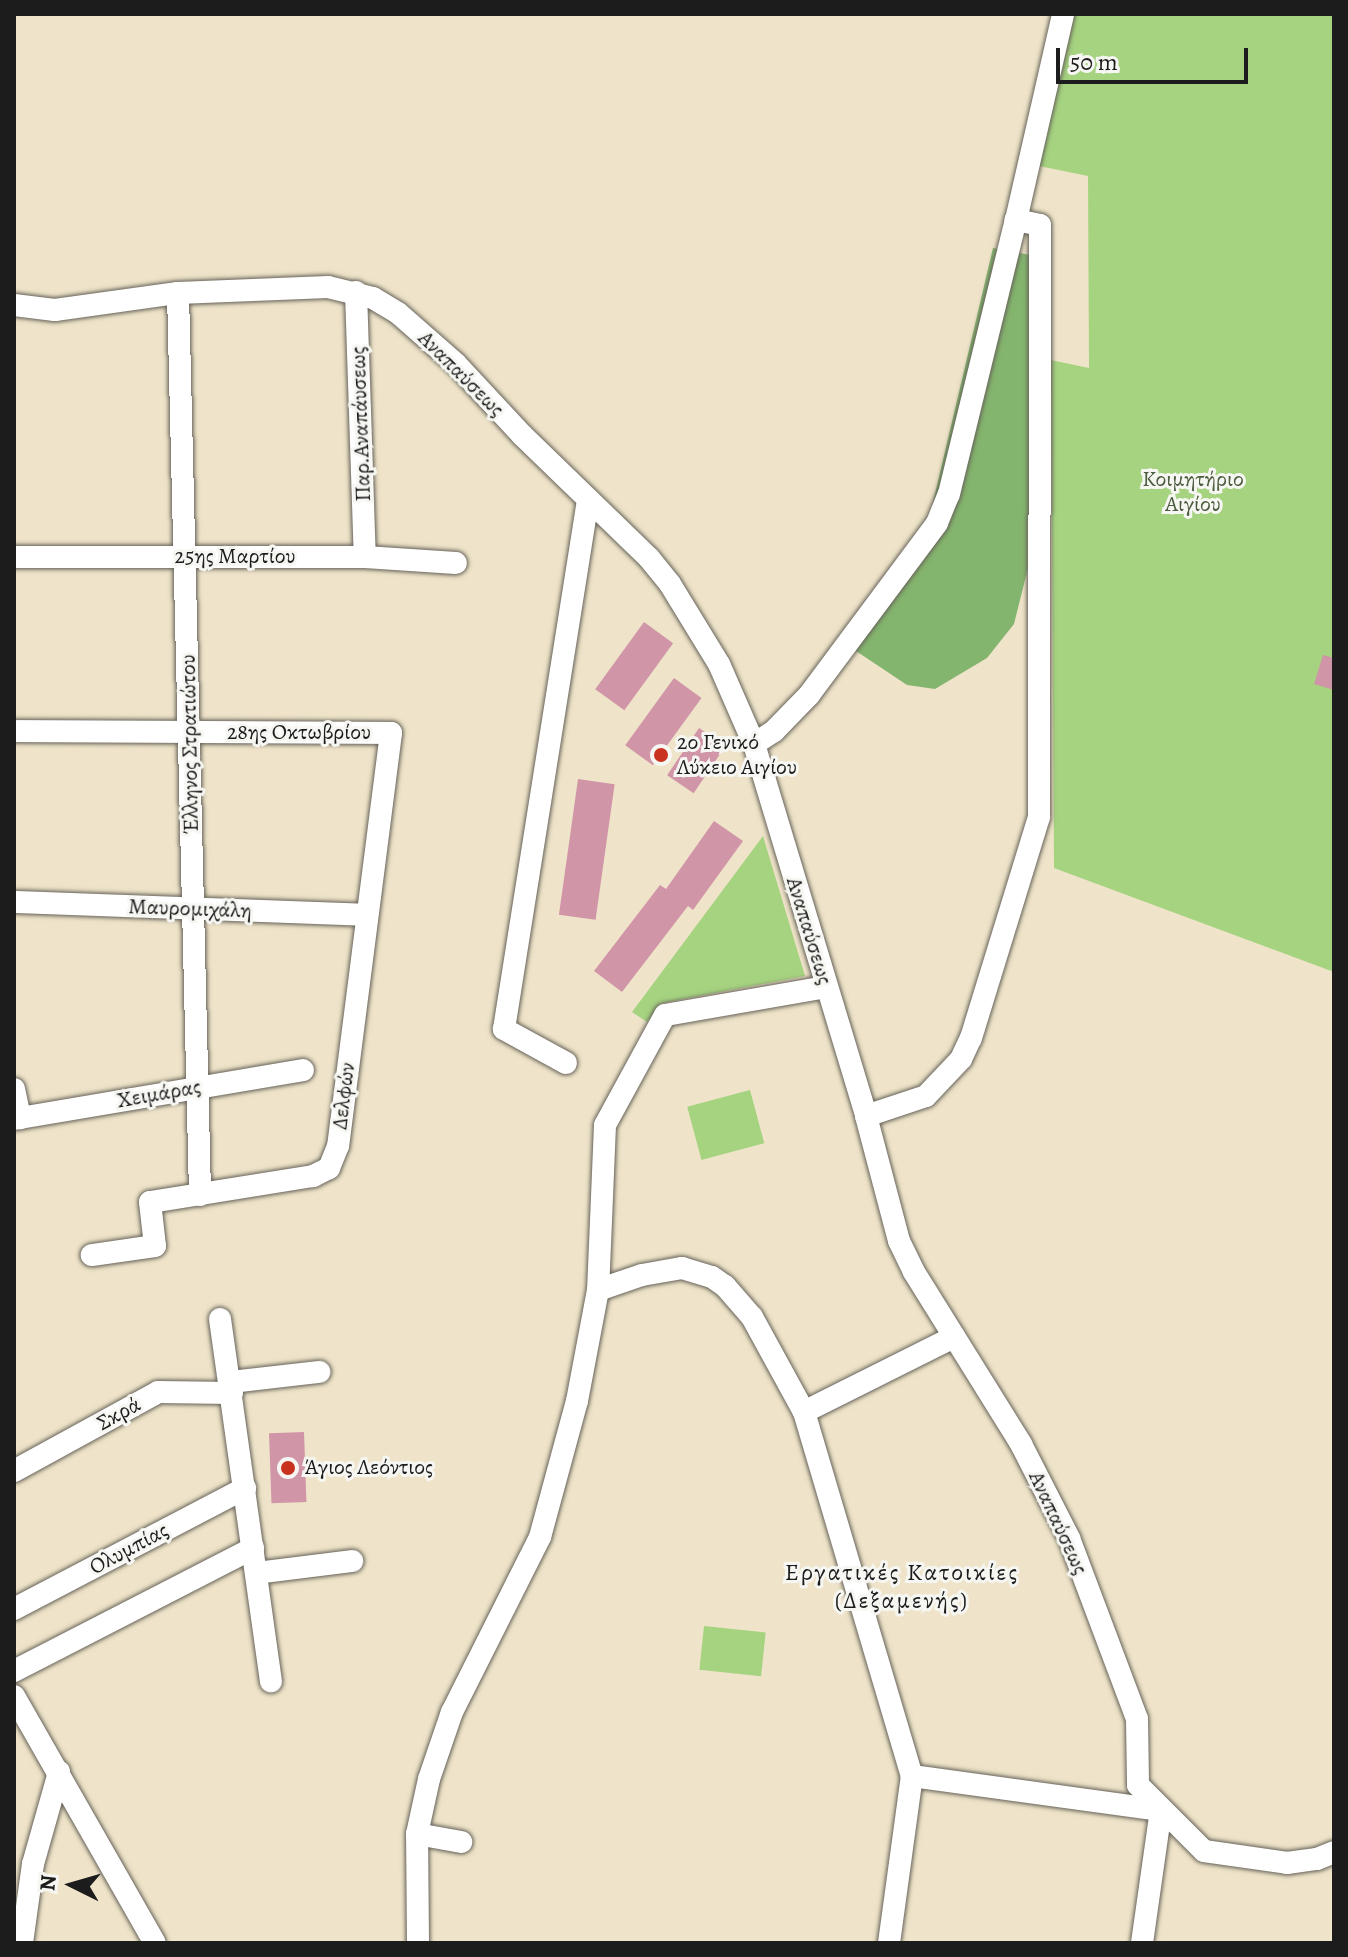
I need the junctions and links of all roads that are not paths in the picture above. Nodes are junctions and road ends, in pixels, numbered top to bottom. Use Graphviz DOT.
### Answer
graph roads {
  1 [pos="1063,14"];
  2 [pos="1016,220"];
  3 [pos="356,292"];
  4 [pos="178,293"];
  5 [pos="14,305"];
  6 [pos="588,500"];
  7 [pos="187,556"];
  8 [pos="14,557"];
  9 [pos="365,557"];
  10 [pos="456,563"];
  11 [pos="14,731"];
  12 [pos="189,733"];
  13 [pos="391,733"];
  14 [pos="754,744"];
  15 [pos="14,902"];
  16 [pos="193,909"];
  17 [pos="367,915"];
  18 [pos="826,987"];
  19 [pos="566,1063"];
  20 [pos="303,1070"];
  21 [pos="198,1088"];
  22 [pos="14,1089"];
  23 [pos="866,1116"];
  24 [pos="17,1118"];
  25 [pos="200,1195"];
  26 [pos="92,1255"];
  27 [pos="598,1290"];
  28 [pos="220,1319"];
  29 [pos="954,1337"];
  30 [pos="319,1372"];
  31 [pos="232,1388"];
  32 [pos="804,1412"];
  33 [pos="14,1471"];
  34 [pos="245,1488"];
  35 [pos="253,1548"];
  36 [pos="352,1561"];
  37 [pos="256,1573"];
  38 [pos="14,1609"];
  39 [pos="14,1671"];
  40 [pos="271,1681"];
  41 [pos="14,1696"];
  42 [pos="59,1772"];
  43 [pos="912,1776"];
  44 [pos="1161,1810"];
  45 [pos="417,1834"];
  46 [pos="461,1842"];
  47 [pos="1334,1852"];
  48 [pos="22,1943"];
  49 [pos="155,1943"];
  50 [pos="418,1943"];
  51 [pos="889,1943"];
  52 [pos="1142,1943"];
  1 -- 2 [label="street"];
  2 -- 14 [label="street"];
  2 -- 23 [label="street"];
  3 -- 4 [label="street, Αναπαύσεως"];
  3 -- 6 [label="street, Αναπαύσεως"];
  3 -- 9 [label="street, Παρ.Αναπάυσεως"];
  4 -- 5 [label="street, Αναπαύσεως"];
  4 -- 7 [label="street, Έλληνος Στρατιώτου"];
  6 -- 14 [label="street, Αναπαύσεως"];
  6 -- 19 [label="street"];
  7 -- 8 [label="street, 25ης Μαρτίου"];
  7 -- 9 [label="street, 25ης Μαρτίου"];
  7 -- 12 [label="street, Έλληνος Στρατιώτου"];
  9 -- 10 [label="street, 25ης Μαρτίου"];
  11 -- 12 [label="street, 28ης Οκτωβρίου"];
  12 -- 13 [label="street, 28ης Οκτωβρίου"];
  12 -- 16 [label="street, Έλληνος Στρατιώτου"];
  13 -- 17 [label="street, Δελφών"];
  14 -- 18 [label="street, Αναπαύσεως"];
  15 -- 16 [label="street, Μαυρομιχάλη"];
  16 -- 17 [label="street, Μαυρομιχάλη"];
  16 -- 21 [label="street, Έλληνος Στρατιώτου"];
  17 -- 25 [label="street, Δελφών"];
  18 -- 23 [label="street, Αναπαύσεως"];
  18 -- 27 [label="street"];
  20 -- 21 [label="street, Χειμάρας"];
  21 -- 24 [label="street, Χειμάρας"];
  21 -- 25 [label="street, Έλληνος Στρατιώτου"];
  22 -- 24 [label="street"];
  23 -- 29 [label="street, Αναπαύσεως"];
  25 -- 26 [label="street, Δελφών"];
  27 -- 32 [label="street"];
  27 -- 45 [label="street"];
  28 -- 31 [label="street"];
  29 -- 32 [label="street"];
  29 -- 44 [label="street, Αναπαύσεως"];
  30 -- 31 [label="street, Σκρά"];
  31 -- 33 [label="street, Σκρά"];
  31 -- 34 [label="street"];
  32 -- 43 [label="street"];
  34 -- 35 [label="street"];
  34 -- 38 [label="street, Ολυμπίας"];
  35 -- 37 [label="street"];
  35 -- 39 [label="street"];
  36 -- 37 [label="street"];
  37 -- 40 [label="street"];
  41 -- 42 [label="street"];
  42 -- 48 [label="street"];
  42 -- 49 [label="street"];
  43 -- 44 [label="street"];
  43 -- 51 [label="street"];
  44 -- 47 [label="street, Αναπαύσεως"];
  44 -- 52 [label="street"];
  45 -- 46 [label="street"];
  45 -- 50 [label="street"];
}
